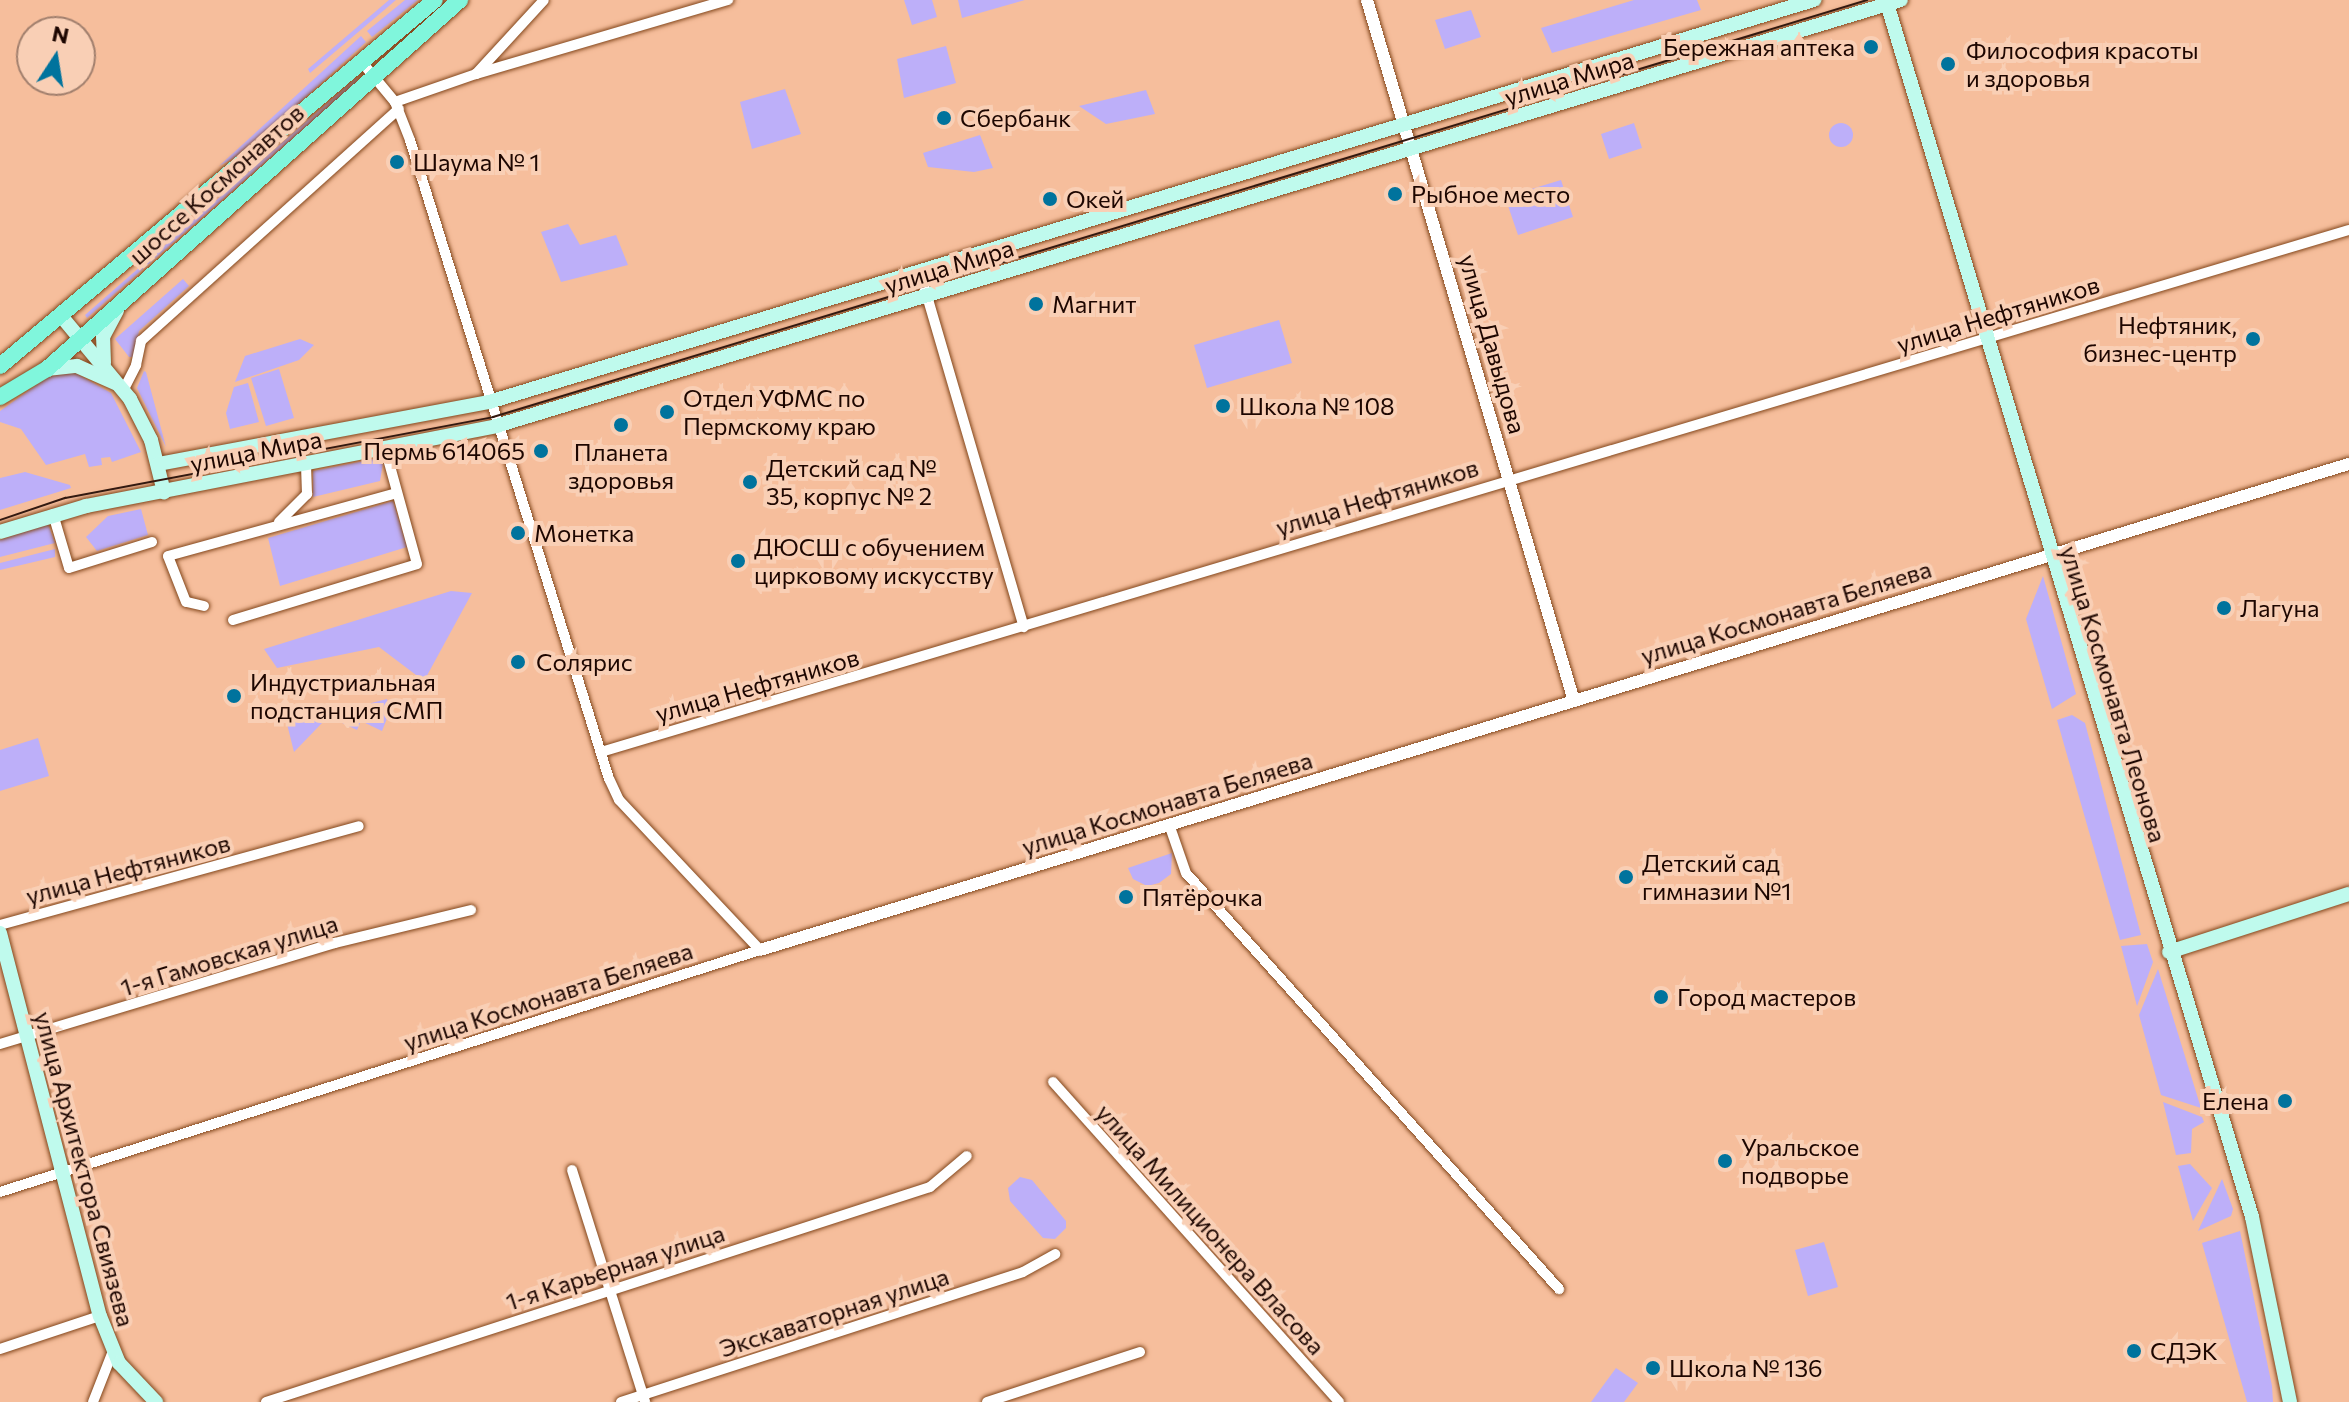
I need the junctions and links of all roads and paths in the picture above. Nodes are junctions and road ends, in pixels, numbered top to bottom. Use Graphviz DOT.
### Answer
graph roads {
  1 [pos="435,0"];
  2 [pos="460,0"];
  3 [pos="544,0"];
  4 [pos="728,0"];
  5 [pos="1367,0"];
  6 [pos="1814,0"];
  7 [pos="1892,1"];
  8 [pos="361,61"];
  9 [pos="476,74"];
  10 [pos="373,75"];
  11 [pos="397,105"];
  12 [pos="1404,124"];
  13 [pos="1412,148"];
  14 [pos="2349,230"];
  15 [pos="920,272"];
  16 [pos="927,295"];
  17 [pos="124,300"];
  18 [pos="62,317"];
  19 [pos="81,338"];
  20 [pos="1986,339"];
  21 [pos="104,363"];
  22 [pos="0,366"];
  23 [pos="47,369"];
  24 [pos="121,387"];
  25 [pos="0,397"];
  26 [pos="489,402"];
  27 [pos="496,426"];
  28 [pos="385,448"];
  29 [pos="158,464"];
  30 [pos="306,464"];
  31 [pos="2349,464"];
  32 [pos="1509,478"];
  33 [pos="164,492"];
  34 [pos="396,493"];
  35 [pos="53,514"];
  36 [pos="275,525"];
  37 [pos="0,532"];
  38 [pos="152,542"];
  39 [pos="2049,554"];
  40 [pos="204,606"];
  41 [pos="233,620"];
  42 [pos="1024,627"];
  43 [pos="1574,701"];
  44 [pos="601,752"];
  45 [pos="1169,824"];
  46 [pos="359,826"];
  47 [pos="2349,894"];
  48 [pos="471,910"];
  49 [pos="0,925"];
  50 [pos="0,933"];
  51 [pos="760,950"];
  52 [pos="2169,952"];
  53 [pos="26,1036"];
  54 [pos="0,1044"];
  55 [pos="1053,1082"];
  56 [pos="967,1156"];
  57 [pos="61,1169"];
  58 [pos="572,1170"];
  59 [pos="0,1192"];
  60 [pos="1055,1254"];
  61 [pos="610,1289"];
  62 [pos="1559,1289"];
  63 [pos="100,1316"];
  64 [pos="0,1349"];
  65 [pos="113,1351"];
  66 [pos="1140,1352"];
  67 [pos="644,1398"];
  68 [pos="994,1401"];
  69 [pos="93,1402"];
  70 [pos="156,1402"];
  71 [pos="266,1402"];
  72 [pos="621,1402"];
  73 [pos="1339,1402"];
  74 [pos="2290,1402"];
  1 -- 8 [label="main road, шоссе Космонавтов"];
  2 -- 10 [label="main road, шоссе Космонавтов"];
  3 -- 9 [label="street"];
  4 -- 9 [label="street"];
  5 -- 12 [label="street, улица Давыдова"];
  6 -- 12 [label="main road, улица Мира"];
  7 -- 13 [label="main road, улица Мира"];
  7 -- 20 [label="main road, улица Космонавта Леонова"];
  8 -- 10 [label="street"];
  8 -- 18 [label="main road, шоссе Космонавтов"];
  9 -- 11 [label="street"];
  10 -- 11 [label="street"];
  10 -- 17 [label="main road, шоссе Космонавтов"];
  11 -- 24 [label="street"];
  11 -- 26 [label="street"];
  12 -- 13 [label="street, улица Давыдова"];
  12 -- 15 [label="main road, улица Мира"];
  13 -- 16 [label="main road, улица Мира"];
  13 -- 32 [label="street, улица Давыдова"];
  14 -- 20 [label="street, улица Нефтяников"];
  15 -- 16 [label="street"];
  15 -- 26 [label="main road, улица Мира"];
  16 -- 27 [label="main road, улица Мира"];
  16 -- 42 [label="street"];
  17 -- 19 [label="main road, шоссе Космонавтов"];
  17 -- 21 [label="main road"];
  18 -- 19 [label="main road"];
  18 -- 22 [label="main road, шоссе Космонавтов"];
  19 -- 21 [label="main road"];
  19 -- 23 [label="main road, шоссе Космонавтов"];
  20 -- 32 [label="street, улица Нефтяников"];
  20 -- 39 [label="main road, улица Космонавта Леонова"];
  21 -- 24 [label="main road"];
  23 -- 24 [label="main road"];
  23 -- 25 [label="main road, шоссе Космонавтов"];
  24 -- 29 [label="main road"];
  26 -- 27 [label="street"];
  26 -- 29 [label="main road, улица Мира"];
  27 -- 28 [label="main road, улица Мира"];
  27 -- 44 [label="street"];
  28 -- 30 [label="main road, улица Мира"];
  28 -- 34 [label="street"];
  29 -- 33 [label="main road"];
  30 -- 33 [label="main road, улица Мира"];
  30 -- 36 [label="street"];
  31 -- 39 [label="street, улица Космонавта Беляева"];
  32 -- 42 [label="street, улица Нефтяников"];
  32 -- 43 [label="street, улица Давыдова"];
  33 -- 35 [label="main road, улица Мира"];
  34 -- 36 [label="street"];
  34 -- 41 [label="street"];
  35 -- 37 [label="main road, улица Мира"];
  35 -- 38 [label="street"];
  36 -- 40 [label="street"];
  39 -- 43 [label="street, улица Космонавта Беляева"];
  39 -- 52 [label="main road, улица Космонавта Леонова"];
  42 -- 44 [label="street, улица Нефтяников"];
  43 -- 45 [label="street, улица Космонавта Беляева"];
  44 -- 51 [label="street"];
  45 -- 51 [label="street, улица Космонавта Беляева"];
  45 -- 62 [label="street"];
  46 -- 49 [label="street, улица Нефтяников"];
  47 -- 52 [label="main road"];
  48 -- 53 [label="street, 1-я Гамовская улица"];
  50 -- 53 [label="main road, улица Архитектора Свиязева"];
  51 -- 57 [label="street, улица Космонавта Беляева"];
  52 -- 74 [label="main road, улица Космонавта Леонова"];
  53 -- 54 [label="street, 1-я Гамовская улица"];
  53 -- 57 [label="main road, улица Архитектора Свиязева"];
  55 -- 73 [label="street, улица Милиционера Власова"];
  56 -- 61 [label="street, 1-я Карьерная улица"];
  57 -- 59 [label="street, улица Космонавта Беляева"];
  57 -- 63 [label="main road, улица Архитектора Свиязева"];
  58 -- 61 [label="street"];
  60 -- 67 [label="street, Экскаваторная улица"];
  61 -- 67 [label="street"];
  61 -- 71 [label="street, 1-я Карьерная улица"];
  63 -- 64 [label="street"];
  63 -- 65 [label="main road, улица Архитектора Свиязева"];
  65 -- 69 [label="street"];
  65 -- 70 [label="main road, улица Архитектора Свиязева"];
  66 -- 68 [label="street"];
  67 -- 72 [label="street, Экскаваторная улица"];
}
